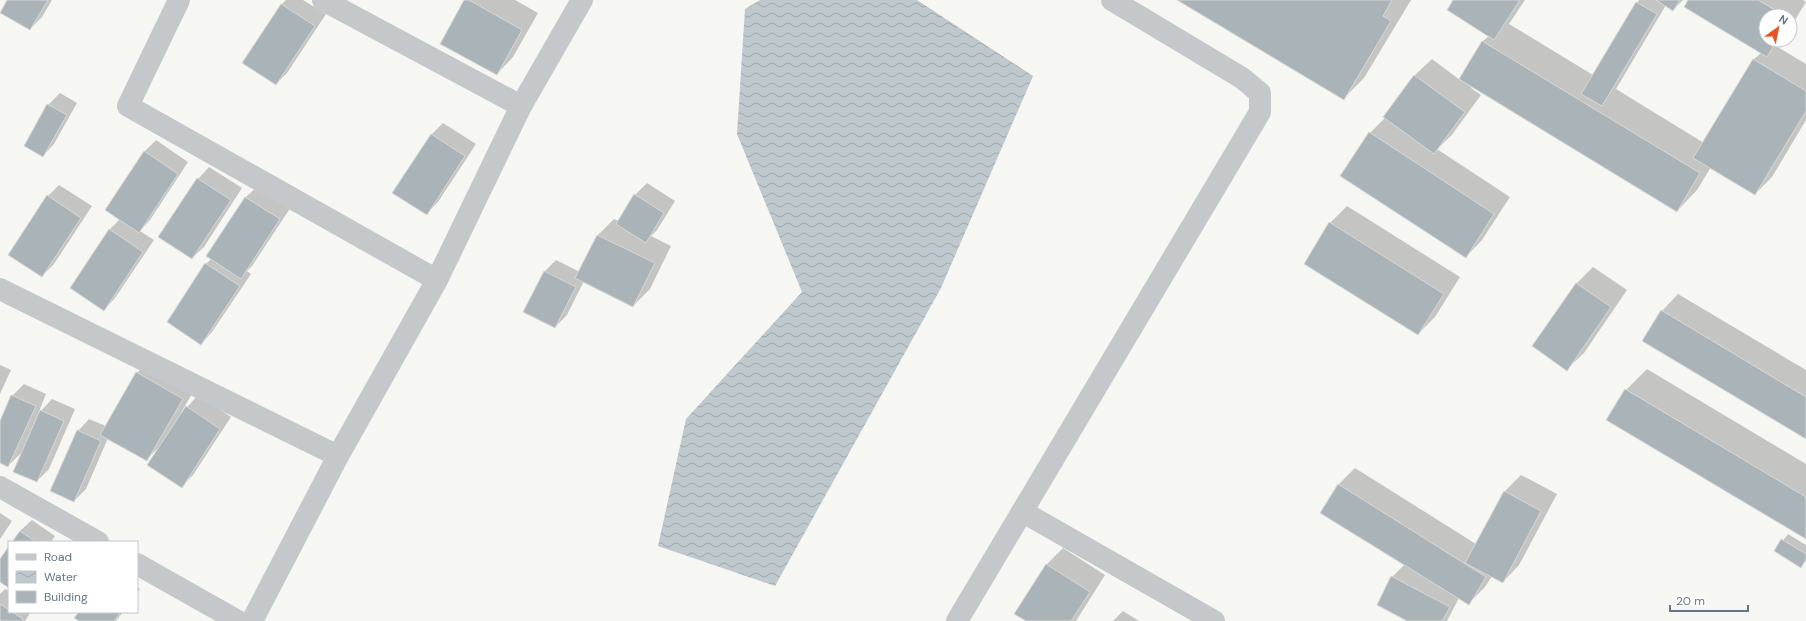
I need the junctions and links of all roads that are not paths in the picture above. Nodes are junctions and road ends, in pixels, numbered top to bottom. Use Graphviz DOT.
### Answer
graph roads {
  1 [pos="179,0"];
  2 [pos="323,0"];
  3 [pos="582,0"];
  4 [pos="1112,0"];
  5 [pos="521,106"];
  6 [pos="437,280"];
  7 [pos="0,289"];
  8 [pos="338,456"];
  9 [pos="0,487"];
  10 [pos="1023,512"];
  11 [pos="96,541"];
  12 [pos="138,565"];
  13 [pos="238,621"];
  14 [pos="252,621"];
  15 [pos="957,621"];
  16 [pos="1214,621"];
  1 -- 6 [label="street"];
  2 -- 5 [label="street"];
  3 -- 5 [label="street"];
  4 -- 10 [label="street"];
  5 -- 6 [label="street"];
  6 -- 8 [label="street"];
  7 -- 8 [label="street"];
  8 -- 14 [label="street"];
  9 -- 11 [label="street"];
  10 -- 15 [label="street"];
  10 -- 16 [label="street"];
  12 -- 13 [label="street"];
}
